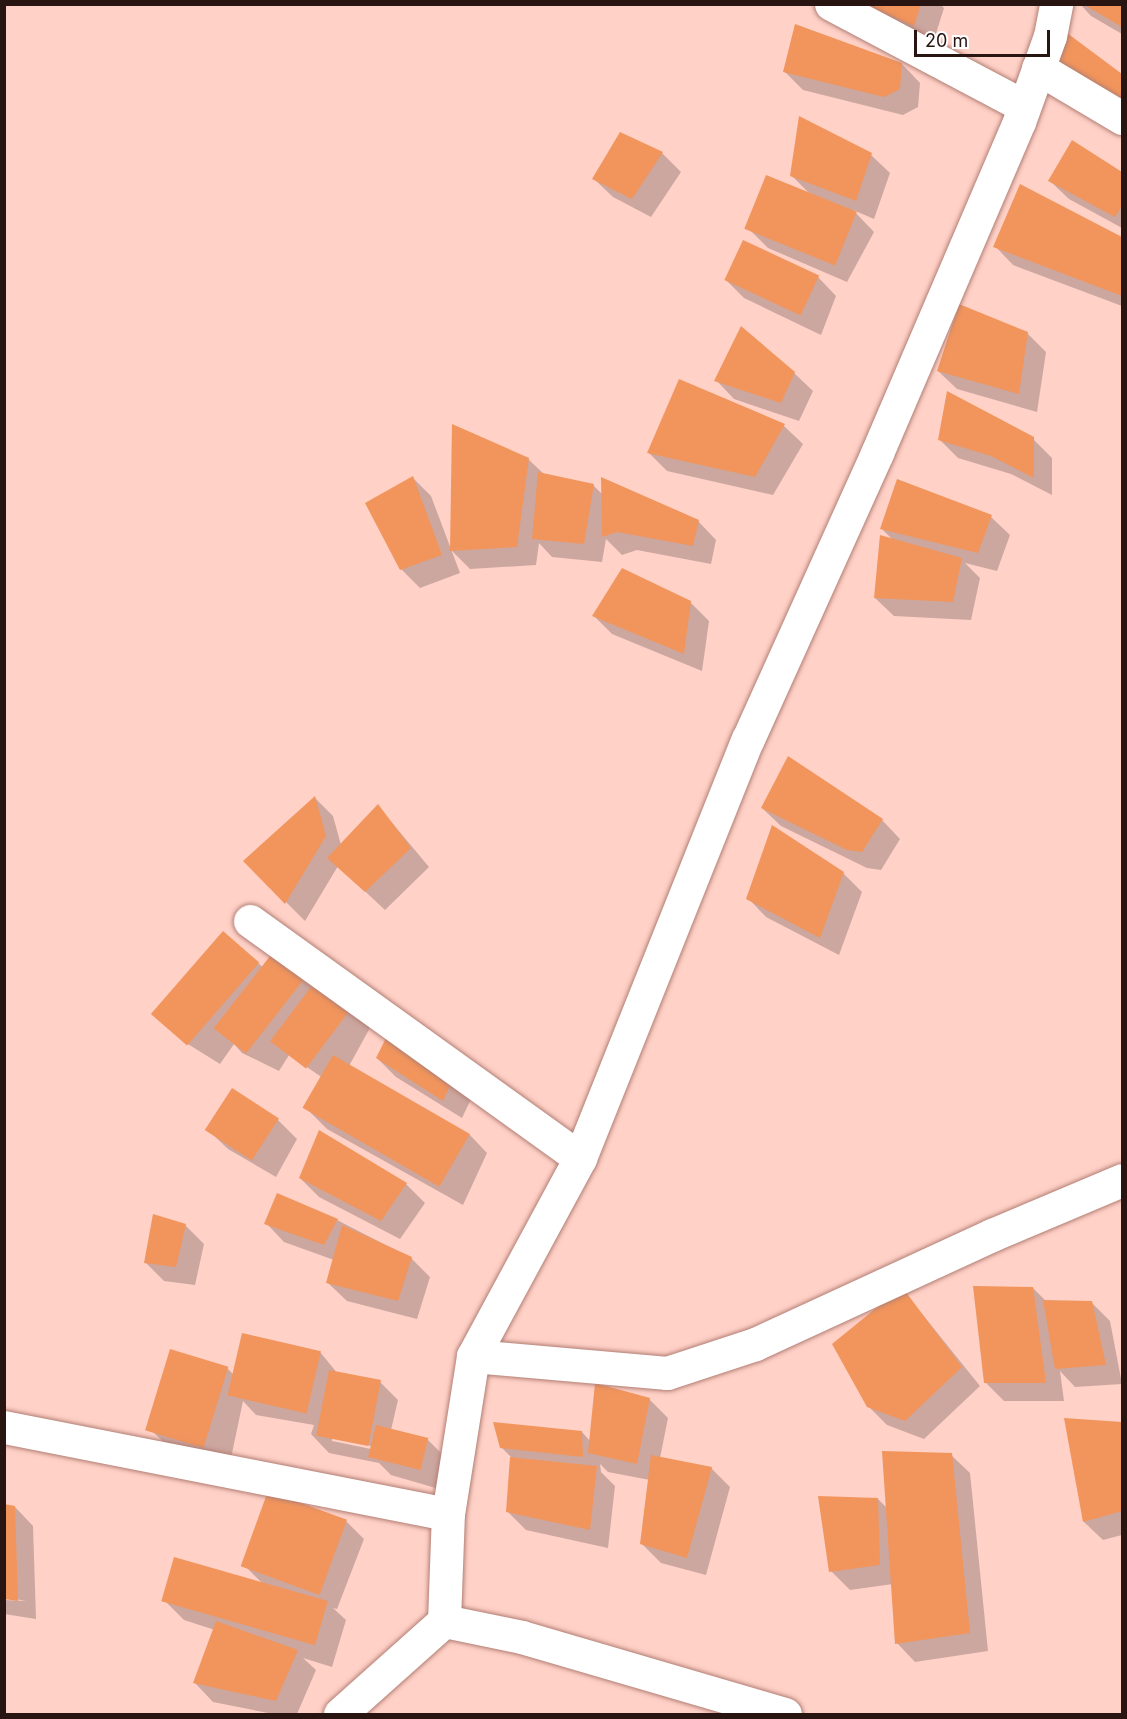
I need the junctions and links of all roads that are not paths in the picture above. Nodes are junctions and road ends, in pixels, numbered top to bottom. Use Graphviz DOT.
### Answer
graph roads {
  1 [pos="831,4"];
  2 [pos="1056,4"];
  3 [pos="1038,68"];
  4 [pos="1024,106"];
  5 [pos="1122,118"];
  6 [pos="250,921"];
  7 [pos="579,1158"];
  8 [pos="1122,1180"];
  9 [pos="473,1356"];
  10 [pos="4,1427"];
  11 [pos="448,1514"];
  12 [pos="444,1621"];
  13 [pos="340,1714"];
  14 [pos="785,1714"];
  1 -- 4 [label="street"];
  2 -- 3 [label="street"];
  3 -- 4 [label="street"];
  3 -- 5 [label="street"];
  4 -- 7 [label="street"];
  6 -- 7 [label="street"];
  7 -- 9 [label="street"];
  8 -- 9 [label="street"];
  9 -- 11 [label="street"];
  10 -- 11 [label="street"];
  11 -- 12 [label="street"];
  12 -- 13 [label="street"];
  12 -- 14 [label="street"];
}
